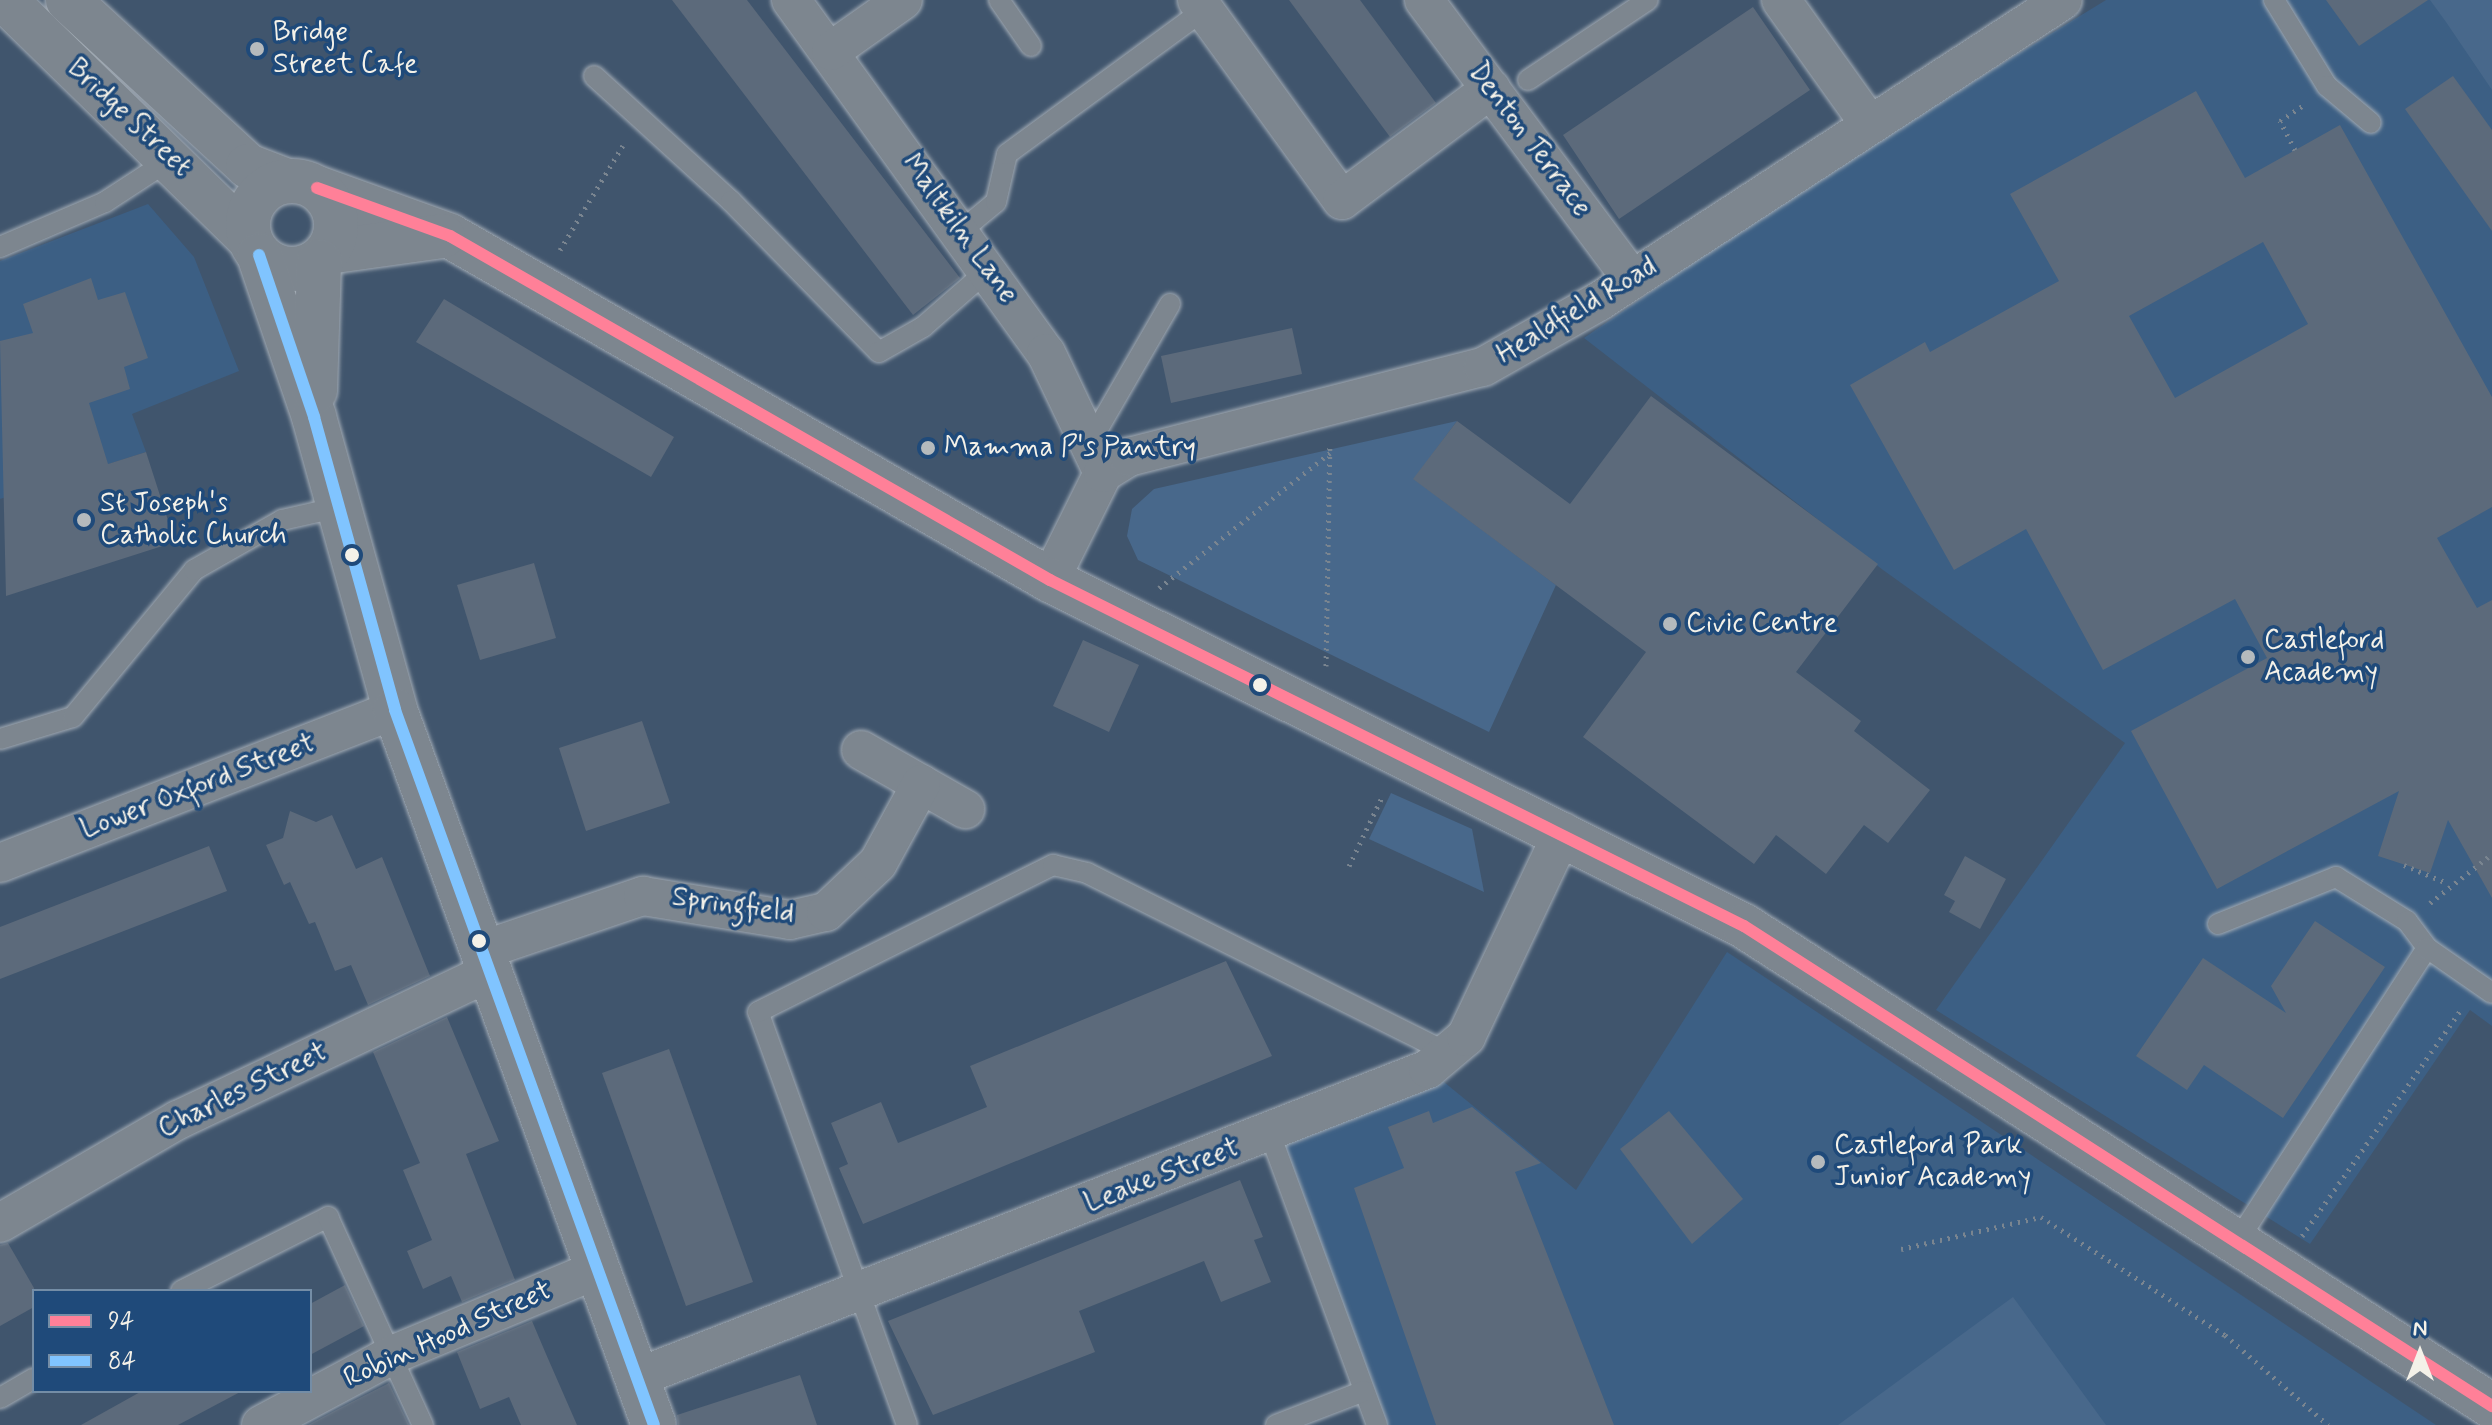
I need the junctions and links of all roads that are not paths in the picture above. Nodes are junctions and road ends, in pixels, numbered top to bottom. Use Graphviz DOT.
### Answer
graph roads {
  1 [pos="791,0"];
  2 [pos="903,0"];
  3 [pos="999,0"];
  4 [pos="1424,0"];
  5 [pos="1648,0"];
  6 [pos="1781,0"];
  7 [pos="2063,0"];
  8 [pos="2274,0"];
  9 [pos="74,2"];
  10 [pos="1201,5"];
  11 [pos="6,9"];
  12 [pos="1031,46"];
  13 [pos="831,51"];
  14 [pos="76,68"];
  15 [pos="594,76"];
  16 [pos="1528,80"];
  17 [pos="1491,89"];
  18 [pos="2371,123"];
  19 [pos="1870,125"];
  20 [pos="171,159"];
  21 [pos="302,185"];
  22 [pos="961,231"];
  23 [pos="450,236"];
  24 [pos="254,246"];
  25 [pos="0,247"];
  26 [pos="324,257"];
  27 [pos="988,270"];
  28 [pos="1633,280"];
  29 [pos="1170,304"];
  30 [pos="314,417"];
  31 [pos="1098,456"];
  32 [pos="339,507"];
  33 [pos="1050,580"];
  34 [pos="395,710"];
  35 [pos="0,739"];
  36 [pos="861,750"];
  37 [pos="921,784"];
  38 [pos="965,809"];
  39 [pos="1563,832"];
  40 [pos="0,863"];
  41 [pos="2218,924"];
  42 [pos="2427,948"];
  43 [pos="489,960"];
  44 [pos="2492,993"];
  45 [pos="1450,1054"];
  46 [pos="1270,1134"];
  47 [pos="0,1223"];
  48 [pos="2239,1239"];
  49 [pos="594,1271"];
  50 [pos="185,1289"];
  51 [pos="860,1293"];
  52 [pos="392,1355"];
  53 [pos="636,1378"];
  54 [pos="32,1379"];
  55 [pos="1364,1391"];
  56 [pos="0,1398"];
  57 [pos="2491,1404"];
  58 [pos="261,1425"];
  59 [pos="423,1425"];
  60 [pos="654,1425"];
  61 [pos="907,1425"];
  62 [pos="1276,1425"];
  63 [pos="1377,1425"];
  1 -- 13 [label="street, Maltkiln Lane"];
  2 -- 13 [label="street"];
  3 -- 12 [label="lane"];
  4 -- 17 [label="street, Denton Terrace"];
  5 -- 16 [label="lane"];
  6 -- 19 [label="street"];
  7 -- 19 [label="street, Healdfield Road"];
  8 -- 18 [label="lane"];
  9 -- 11 [label="street"];
  9 -- 14 [label="street"];
  9 -- 21 [label="street, Bridge Street"];
  10 -- 17 [label="street"];
  10 -- 22 [label="lane"];
  11 -- 14 [label="street, Bridge Street"];
  13 -- 22 [label="street, Maltkiln Lane"];
  14 -- 20 [label="street, Bridge Street"];
  15 -- 27 [label="lane"];
  17 -- 28 [label="street, Denton Terrace"];
  19 -- 28 [label="street, Healdfield Road"];
  20 -- 24 [label="street, Bridge Street"];
  20 -- 25 [label="lane"];
  21 -- 23 [label="street, Bridge Street"];
  21 -- 24 [label="street"];
  21 -- 26 [label="street"];
  22 -- 27 [label="street, Maltkiln Lane"];
  23 -- 26 [label="street"];
  23 -- 33 [label="street, Bridge Street"];
  24 -- 26 [label="street"];
  24 -- 30 [label="street"];
  26 -- 30 [label="street"];
  27 -- 31 [label="street, Maltkiln Lane"];
  28 -- 31 [label="street, Healdfield Road"];
  29 -- 31 [label="lane"];
  30 -- 32 [label="street"];
  31 -- 33 [label="street"];
  32 -- 34 [label="street"];
  32 -- 35 [label="lane"];
  33 -- 39 [label="street, Bridge Street"];
  34 -- 40 [label="street, Lower Oxford Street"];
  34 -- 43 [label="street"];
  36 -- 37 [label="street"];
  37 -- 38 [label="street"];
  37 -- 43 [label="street, Springfield"];
  39 -- 45 [label="street"];
  39 -- 48 [label="street, Bridge Street"];
  41 -- 42 [label="lane"];
  42 -- 44 [label="lane"];
  42 -- 48 [label="lane"];
  43 -- 47 [label="street, Charles Street"];
  43 -- 49 [label="street"];
  45 -- 46 [label="street, Leake Street"];
  45 -- 51 [label="lane"];
  46 -- 51 [label="street, Leake Street"];
  46 -- 55 [label="lane"];
  48 -- 57 [label="street, Bridge Street"];
  49 -- 52 [label="street, Robin Hood Street"];
  49 -- 53 [label="street"];
  50 -- 52 [label="lane"];
  51 -- 53 [label="street, Leake Street"];
  51 -- 61 [label="lane"];
  52 -- 58 [label="street, Robin Hood Street"];
  52 -- 59 [label="lane"];
  53 -- 60 [label="street"];
  54 -- 56 [label="lane"];
  55 -- 62 [label="lane"];
  55 -- 63 [label="lane"];
}
